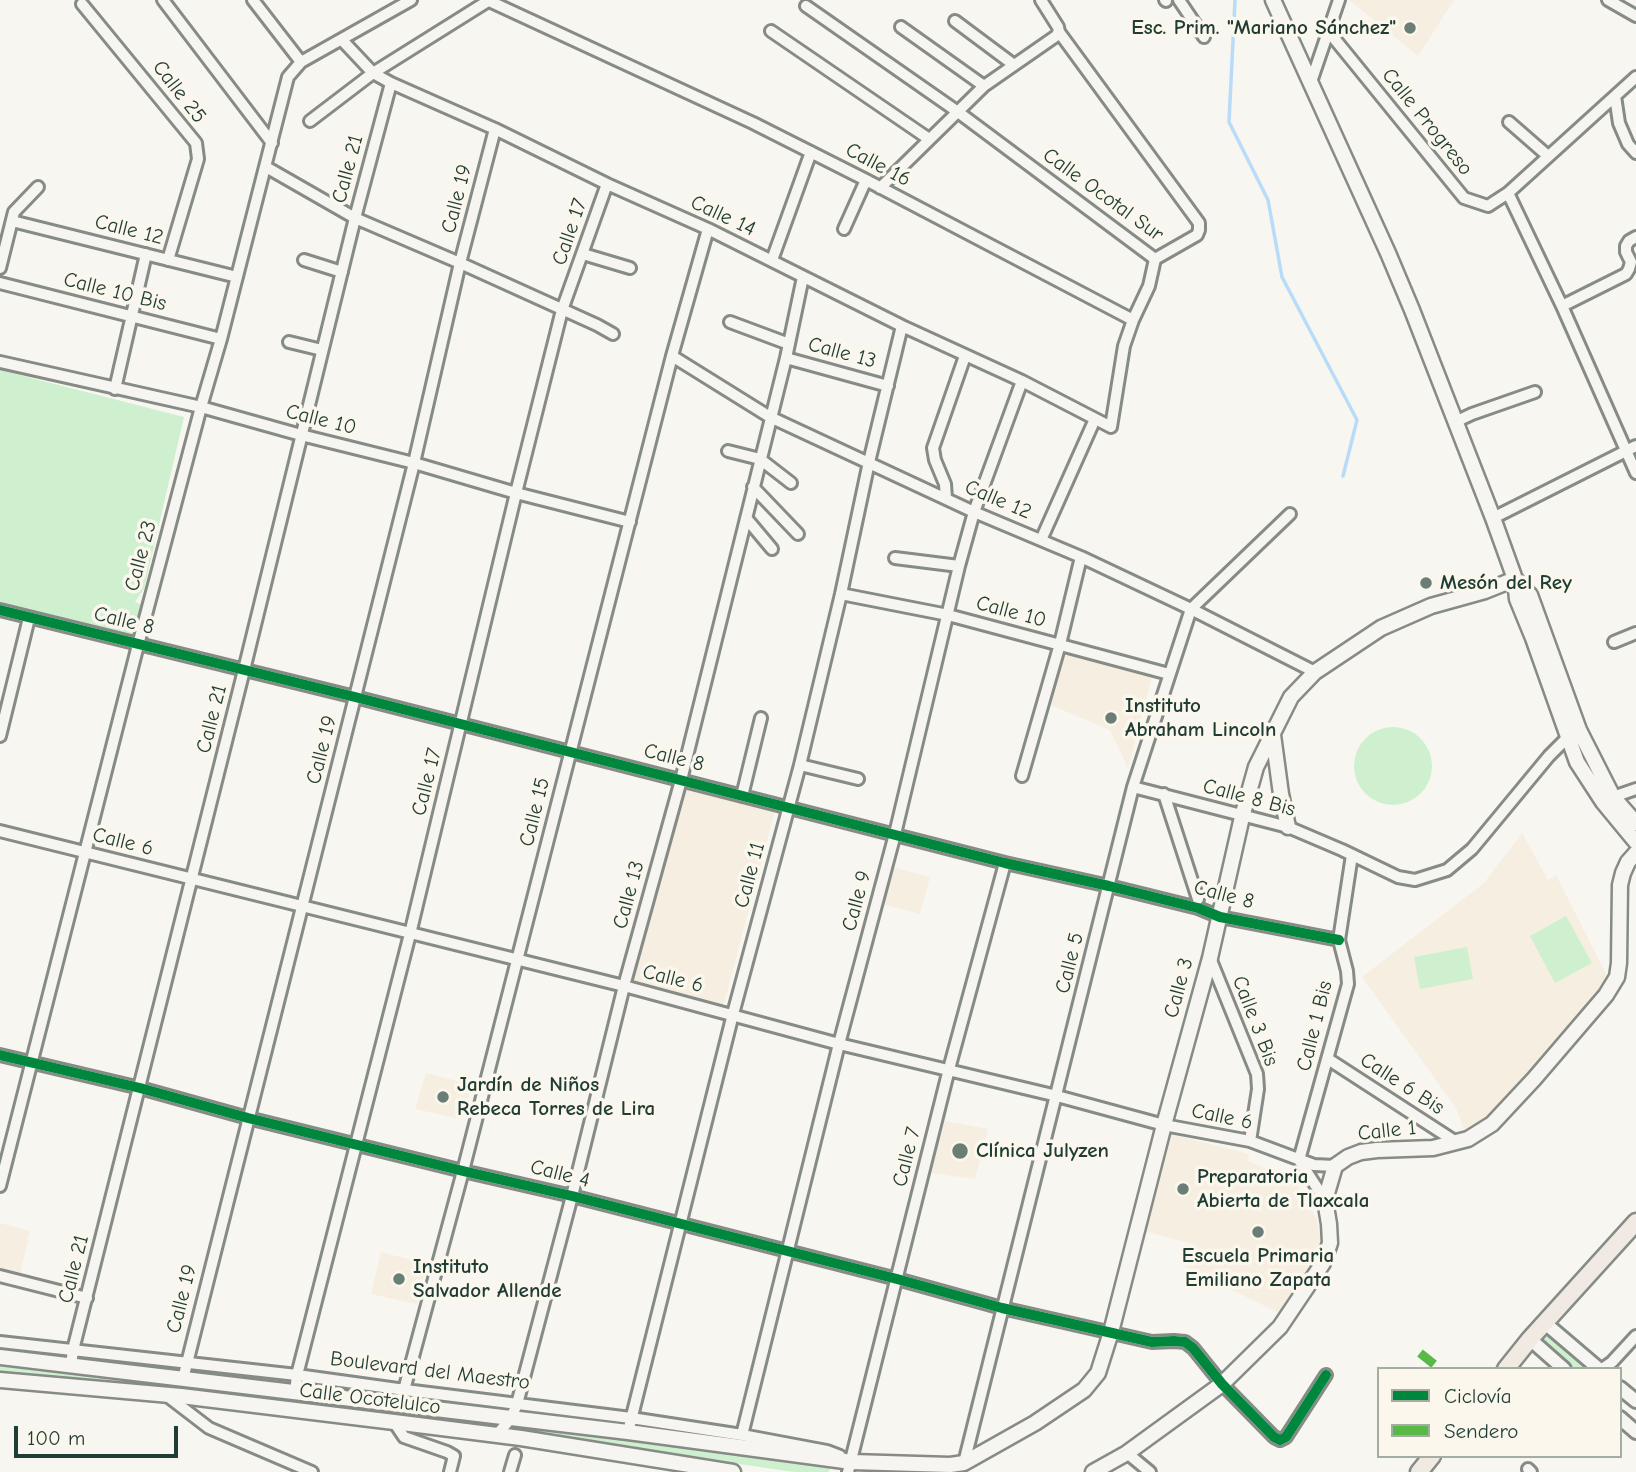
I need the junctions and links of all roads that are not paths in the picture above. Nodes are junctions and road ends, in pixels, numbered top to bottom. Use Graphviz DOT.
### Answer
graph roads {
  1 [pos="163,0"];
  2 [pos="253,0"];
  3 [pos="411,0"];
  4 [pos="488,0"];
  5 [pos="1041,0"];
  6 [pos="1179,0"];
  7 [pos="1273,0"];
  8 [pos="1339,0"];
  9 [pos="1608,0"];
  10 [pos="82,4"];
  11 [pos="806,6"];
  12 [pos="1636,16"];
  13 [pos="955,21"];
  14 [pos="901,27"];
  15 [pos="771,31"];
  16 [pos="1059,32"];
  17 [pos="1329,32"];
  18 [pos="1204,37"];
  19 [pos="342,40"];
  20 [pos="301,62"];
  21 [pos="1014,65"];
  22 [pos="373,73"];
  23 [pos="1636,77"];
  24 [pos="1311,82"];
  25 [pos="391,83"];
  26 [pos="984,86"];
  27 [pos="1615,96"];
  28 [pos="958,112"];
  29 [pos="310,121"];
  30 [pos="1509,122"];
  31 [pos="495,129"];
  32 [pos="929,139"];
  33 [pos="272,144"];
  34 [pos="811,152"];
  35 [pos="1636,153"];
  36 [pos="1548,156"];
  37 [pos="266,167"];
  38 [pos="866,180"];
  39 [pos="607,184"];
  40 [pos="38,187"];
  41 [pos="880,188"];
  42 [pos="1508,193"];
  43 [pos="355,218"];
  44 [pos="12,221"];
  45 [pos="708,229"];
  46 [pos="844,229"];
  47 [pos="1636,237"];
  48 [pos="2,247"];
  49 [pos="146,254"];
  50 [pos="583,254"];
  51 [pos="1155,259"];
  52 [pos="168,260"];
  53 [pos="304,260"];
  54 [pos="772,260"];
  55 [pos="460,263"];
  56 [pos="0,268"];
  57 [pos="630,268"];
  58 [pos="342,272"];
  59 [pos="803,276"];
  60 [pos="237,277"];
  61 [pos="0,283"];
  62 [pos="1562,306"];
  63 [pos="562,310"];
  64 [pos="131,316"];
  65 [pos="1133,320"];
  66 [pos="730,322"];
  67 [pos="902,326"];
  68 [pos="613,334"];
  69 [pos="221,339"];
  70 [pos="289,342"];
  71 [pos="789,344"];
  72 [pos="322,350"];
  73 [pos="672,356"];
  74 [pos="965,356"];
  75 [pos="786,358"];
  76 [pos="0,362"];
  77 [pos="1022,381"];
  78 [pos="888,386"];
  79 [pos="115,389"];
  80 [pos="1535,392"];
  81 [pos="201,407"];
  82 [pos="770,417"];
  83 [pos="1096,419"];
  84 [pos="1455,422"];
  85 [pos="301,435"];
  86 [pos="1632,448"];
  87 [pos="728,451"];
  88 [pos="760,458"];
  89 [pos="869,462"];
  90 [pos="414,463"];
  91 [pos="1636,473"];
  92 [pos="791,483"];
  93 [pos="753,487"];
  94 [pos="516,493"];
  95 [pos="946,498"];
  96 [pos="974,512"];
  97 [pos="1290,514"];
  98 [pos="746,518"];
  99 [pos="1493,518"];
  100 [pos="630,522"];
  101 [pos="798,534"];
  102 [pos="1041,540"];
  103 [pos="772,549"];
  104 [pos="1081,556"];
  105 [pos="895,558"];
  106 [pos="959,566"];
  107 [pos="1515,579"];
  108 [pos="841,594"];
  109 [pos="1191,609"];
  110 [pos="0,610"];
  111 [pos="948,615"];
  112 [pos="29,618"];
  113 [pos="1636,633"];
  114 [pos="1614,642"];
  115 [pos="1060,644"];
  116 [pos="138,645"];
  117 [pos="244,670"];
  118 [pos="1315,672"];
  119 [pos="1169,674"];
  120 [pos="355,697"];
  121 [pos="761,718"];
  122 [pos="461,725"];
  123 [pos="1273,733"];
  124 [pos="1573,733"];
  125 [pos="0,736"];
  126 [pos="570,751"];
  127 [pos="800,765"];
  128 [pos="1022,776"];
  129 [pos="858,779"];
  130 [pos="681,780"];
  131 [pos="1133,787"];
  132 [pos="1636,789"];
  133 [pos="1164,794"];
  134 [pos="742,796"];
  135 [pos="1613,797"];
  136 [pos="788,807"];
  137 [pos="1242,817"];
  138 [pos="1636,823"];
  139 [pos="1288,827"];
  140 [pos="0,831"];
  141 [pos="895,834"];
  142 [pos="1636,842"];
  143 [pos="86,853"];
  144 [pos="1636,853"];
  145 [pos="1352,855"];
  146 [pos="1005,863"];
  147 [pos="192,879"];
  148 [pos="1109,886"];
  149 [pos="1198,899"];
  150 [pos="302,907"];
  151 [pos="1220,917"];
  152 [pos="410,934"];
  153 [pos="1339,940"];
  154 [pos="1210,958"];
  155 [pos="517,961"];
  156 [pos="624,986"];
  157 [pos="733,1014"];
  158 [pos="839,1044"];
  159 [pos="0,1055"];
  160 [pos="1328,1059"];
  161 [pos="31,1063"];
  162 [pos="949,1069"];
  163 [pos="140,1088"];
  164 [pos="1057,1096"];
  165 [pos="248,1118"];
  166 [pos="1164,1125"];
  167 [pos="1250,1141"];
  168 [pos="1456,1142"];
  169 [pos="356,1144"];
  170 [pos="1300,1160"];
  171 [pos="1335,1166"];
  172 [pos="463,1171"];
  173 [pos="0,1186"];
  174 [pos="572,1196"];
  175 [pos="1325,1200"];
  176 [pos="1636,1222"];
  177 [pos="681,1225"];
  178 [pos="788,1251"];
  179 [pos="0,1276"];
  180 [pos="897,1279"];
  181 [pos="87,1298"];
  182 [pos="1002,1308"];
  183 [pos="1545,1323"];
  184 [pos="1111,1332"];
  185 [pos="1636,1336"];
  186 [pos="1530,1339"];
  187 [pos="0,1342"];
  188 [pos="73,1350"];
  189 [pos="0,1357"];
  190 [pos="186,1363"];
  191 [pos="71,1365"];
  192 [pos="1508,1367"];
  193 [pos="1562,1367"];
  194 [pos="1598,1367"];
  195 [pos="1603,1367"];
  196 [pos="297,1375"];
  197 [pos="1326,1375"];
  198 [pos="183,1379"];
  199 [pos="0,1380"];
  200 [pos="1222,1384"];
  201 [pos="405,1390"];
  202 [pos="295,1392"];
  203 [pos="166,1395"];
  204 [pos="517,1404"];
  205 [pos="400,1405"];
  206 [pos="511,1418"];
  207 [pos="1622,1420"];
  208 [pos="394,1422"];
  209 [pos="629,1425"];
  210 [pos="601,1428"];
  211 [pos="1636,1432"];
  212 [pos="742,1435"];
  213 [pos="496,1436"];
  214 [pos="594,1449"];
  215 [pos="1128,1453"];
  216 [pos="515,1455"];
  217 [pos="1430,1458"];
  218 [pos="957,1464"];
  219 [pos="850,1467"];
  220 [pos="312,1472"];
  221 [pos="450,1472"];
  222 [pos="510,1472"];
  223 [pos="733,1472"];
  224 [pos="1093,1472"];
  225 [pos="1150,1472"];
  226 [pos="1419,1472"];
  1 -- 33 [label="street"];
  2 -- 20 [label="street"];
  3 -- 19 [label="street"];
  4 -- 22 [label="street"];
  4 -- 34 [label="street, Calle 16"];
  5 -- 16 [label="street"];
  6 -- 18 [label="street"];
  7 -- 24 [label="main road"];
  8 -- 17 [label="street"];
  9 -- 12 [label="street"];
  10 -- 52 [label="street, Calle 25"];
  11 -- 28 [label="street, Calle Ocotal Sur"];
  13 -- 21 [label="street"];
  14 -- 26 [label="street"];
  15 -- 32 [label="street"];
  16 -- 21 [label="street"];
  16 -- 51 [label="street, Calle Ocotal Sur"];
  17 -- 24 [label="street"];
  17 -- 42 [label="street, Calle Progreso"];
  19 -- 20 [label="street"];
  19 -- 22 [label="street, Calle 14"];
  20 -- 33 [label="street, Calle 23"];
  21 -- 26 [label="street"];
  22 -- 25 [label="street, Calle 14"];
  22 -- 29 [label="street"];
  23 -- 27 [label="street"];
  24 -- 84 [label="main road"];
  25 -- 31 [label="street, Calle 14"];
  25 -- 43 [label="street, Calle 21"];
  26 -- 28 [label="street"];
  27 -- 35 [label="street"];
  27 -- 36 [label="street"];
  28 -- 32 [label="street"];
  28 -- 51 [label="street, Calle Ocotal Sur"];
  30 -- 36 [label="street"];
  31 -- 39 [label="street, Calle 14"];
  31 -- 55 [label="street, Calle 19"];
  32 -- 41 [label="street"];
  33 -- 37 [label="street, Calle 23"];
  34 -- 38 [label="street, Calle 16"];
  34 -- 54 [label="street"];
  36 -- 42 [label="street"];
  37 -- 43 [label="street"];
  37 -- 60 [label="street, Calle 23"];
  38 -- 41 [label="street, Calle 16"];
  38 -- 46 [label="street"];
  39 -- 45 [label="street, Calle 14"];
  39 -- 50 [label="street, Calle 17"];
  40 -- 44 [label="street"];
  41 -- 65 [label="street, Calle 16"];
  42 -- 62 [label="street"];
  43 -- 55 [label="street"];
  43 -- 58 [label="street, Calle 21"];
  44 -- 48 [label="street"];
  44 -- 49 [label="street, Calle 12"];
  45 -- 54 [label="street, Calle 14"];
  45 -- 73 [label="street, Calle 15"];
  47 -- 62 [label="street"];
  48 -- 56 [label="street"];
  49 -- 52 [label="street, Calle 12"];
  49 -- 64 [label="street"];
  50 -- 57 [label="street"];
  50 -- 63 [label="street, Calle 17"];
  51 -- 65 [label="street"];
  52 -- 60 [label="street, Calle 12"];
  53 -- 58 [label="street"];
  54 -- 59 [label="street, Calle 14"];
  55 -- 63 [label="street"];
  55 -- 90 [label="street, Calle 19"];
  58 -- 72 [label="street, Calle 21"];
  59 -- 67 [label="street, Calle 14"];
  59 -- 71 [label="street, Calle 13"];
  60 -- 69 [label="street, Calle 23"];
  61 -- 64 [label="street, Calle 10 Bis"];
  62 -- 86 [label="street"];
  63 -- 68 [label="street"];
  63 -- 94 [label="street, Calle 17"];
  64 -- 69 [label="street, Calle 10 Bis"];
  64 -- 79 [label="street"];
  65 -- 83 [label="street"];
  66 -- 71 [label="street"];
  67 -- 74 [label="street, Calle 14"];
  67 -- 78 [label="street, Calle 11"];
  69 -- 81 [label="street, Calle 23"];
  70 -- 72 [label="street"];
  71 -- 75 [label="street, Calle 13"];
  72 -- 85 [label="street, Calle 21"];
  73 -- 82 [label="street, Calle 12"];
  73 -- 100 [label="street, Calle 15"];
  74 -- 77 [label="street, Calle 14"];
  74 -- 95 [label="street"];
  75 -- 78 [label="street, Calle 13"];
  75 -- 82 [label="street, Calle 13"];
  76 -- 79 [label="street, Calle 10"];
  77 -- 83 [label="street, Calle 14"];
  77 -- 96 [label="street, Calle 9"];
  78 -- 89 [label="street, Calle 11"];
  79 -- 81 [label="street, Calle 10"];
  80 -- 84 [label="street"];
  81 -- 85 [label="street, Calle 10"];
  81 -- 116 [label="street, Calle 23"];
  82 -- 88 [label="street, Calle 13"];
  82 -- 89 [label="street, Calle 12"];
  83 -- 102 [label="street"];
  84 -- 99 [label="main road"];
  85 -- 90 [label="street, Calle 10"];
  85 -- 117 [label="street, Calle 21"];
  86 -- 91 [label="street"];
  86 -- 99 [label="street"];
  87 -- 88 [label="street"];
  88 -- 92 [label="street"];
  88 -- 93 [label="street, Calle 13"];
  89 -- 95 [label="street, Calle 12"];
  89 -- 108 [label="street, Calle 11"];
  90 -- 94 [label="street, Calle 10"];
  90 -- 120 [label="street, Calle 19"];
  93 -- 98 [label="street, Calle 13"];
  93 -- 101 [label="street"];
  94 -- 100 [label="street, Calle 10"];
  94 -- 122 [label="street, Calle 17"];
  95 -- 96 [label="street, Calle 12"];
  96 -- 102 [label="street, Calle 12"];
  96 -- 106 [label="street, Calle 9"];
  97 -- 109 [label="street, Calle 5"];
  98 -- 103 [label="street"];
  98 -- 130 [label="street, Calle 13"];
  99 -- 107 [label="main road"];
  100 -- 126 [label="street, Calle 15"];
  102 -- 104 [label="street, Calle 12"];
  104 -- 109 [label="street, Calle 12"];
  104 -- 115 [label="street"];
  105 -- 106 [label="street"];
  106 -- 111 [label="street, Calle 9"];
  107 -- 118 [label="main road, Calle 3"];
  107 -- 124 [label="main road"];
  108 -- 111 [label="street, Calle 10"];
  108 -- 127 [label="street, Calle 11"];
  109 -- 118 [label="street, Calle 12"];
  109 -- 119 [label="street, Calle 5"];
  110 -- 112 [label="street, Calle 8"];
  111 -- 115 [label="street, Calle 10"];
  111 -- 141 [label="street, Calle 9"];
  112 -- 116 [label="street, Calle 8"];
  112 -- 125 [label="street"];
  113 -- 114 [label="street"];
  115 -- 119 [label="street, Calle 10"];
  115 -- 128 [label="street"];
  116 -- 117 [label="street, Calle 8"];
  116 -- 143 [label="street, Calle 23"];
  117 -- 120 [label="street, Calle 8"];
  117 -- 147 [label="street, Calle 21"];
  118 -- 123 [label="main road, Calle 3"];
  119 -- 131 [label="street, Calle 5"];
  120 -- 122 [label="street, Calle 8"];
  120 -- 150 [label="street, Calle 19"];
  121 -- 134 [label="street"];
  122 -- 126 [label="street, Calle 8"];
  122 -- 152 [label="street, Calle 17"];
  123 -- 137 [label="main road, Calle 3"];
  123 -- 139 [label="main road"];
  124 -- 135 [label="main road"];
  124 -- 142 [label="main road"];
  124 -- 145 [label="street"];
  126 -- 130 [label="street, Calle 8"];
  126 -- 155 [label="street, Calle 15"];
  127 -- 129 [label="street"];
  127 -- 136 [label="street, Calle 11"];
  130 -- 134 [label="street, Calle 8"];
  130 -- 156 [label="street, Calle 13"];
  131 -- 133 [label="street, Calle 8 Bis"];
  131 -- 148 [label="street, Calle 5"];
  132 -- 135 [label="street"];
  133 -- 137 [label="street, Calle 8 Bis"];
  133 -- 149 [label="street"];
  134 -- 136 [label="street, Calle 8"];
  135 -- 138 [label="main road"];
  136 -- 141 [label="street, Calle 8"];
  136 -- 157 [label="street, Calle 11"];
  137 -- 139 [label="street, Calle 8 Bis"];
  137 -- 151 [label="main road, Calle 3"];
  139 -- 145 [label="street, Calle 8 Bis"];
  140 -- 143 [label="street, Calle 6"];
  141 -- 146 [label="street, Calle 8"];
  141 -- 158 [label="street, Calle 9"];
  143 -- 147 [label="street, Calle 6"];
  143 -- 161 [label="street, Calle 23"];
  144 -- 168 [label="main road, Calle 1"];
  145 -- 153 [label="street, Calle 1 Bis"];
  146 -- 148 [label="street, Calle 8"];
  146 -- 162 [label="street, Calle 7"];
  147 -- 150 [label="street, Calle 6"];
  147 -- 163 [label="street, Calle 21"];
  148 -- 151 [label="street, Calle 8"];
  148 -- 164 [label="street, Calle 5"];
  150 -- 152 [label="street, Calle 6"];
  150 -- 165 [label="street, Calle 19"];
  151 -- 153 [label="street, Calle 8"];
  151 -- 154 [label="main road, Calle 3"];
  152 -- 155 [label="street, Calle 6"];
  152 -- 169 [label="street, Calle 17"];
  153 -- 160 [label="street, Calle 1 Bis"];
  154 -- 166 [label="main road, Calle 3"];
  154 -- 167 [label="street, Calle 3 Bis"];
  155 -- 156 [label="street, Calle 6"];
  155 -- 172 [label="street, Calle 15"];
  156 -- 157 [label="street, Calle 6"];
  156 -- 174 [label="street, Calle 13"];
  157 -- 158 [label="street, Calle 6"];
  157 -- 177 [label="street, Calle 11"];
  158 -- 162 [label="street, Calle 6"];
  158 -- 178 [label="street, Calle 9"];
  159 -- 161 [label="street, Calle 4"];
  160 -- 168 [label="street, Calle 6 Bis"];
  160 -- 170 [label="street, Calle 1 Bis"];
  161 -- 163 [label="street, Calle 4"];
  161 -- 173 [label="street, Calle 23"];
  162 -- 164 [label="street, Calle 6"];
  162 -- 180 [label="street, Calle 7"];
  163 -- 165 [label="street, Calle 4"];
  163 -- 181 [label="street, Calle 21"];
  164 -- 166 [label="street, Calle 6"];
  164 -- 182 [label="street, Calle 5"];
  165 -- 169 [label="street, Calle 4"];
  165 -- 190 [label="street, Calle 19"];
  166 -- 167 [label="street, Calle 6"];
  166 -- 184 [label="main road, Calle 3"];
  167 -- 170 [label="street, Calle 6"];
  168 -- 171 [label="main road, Calle 1"];
  169 -- 172 [label="street, Calle 4"];
  169 -- 196 [label="street, Calle 17"];
  170 -- 171 [label="street, Calle 6"];
  170 -- 175 [label="street"];
  171 -- 175 [label="main road, Calle 1"];
  172 -- 174 [label="street, Calle 4"];
  172 -- 201 [label="street, Calle 15"];
  174 -- 177 [label="street, Calle 4"];
  174 -- 204 [label="street, Calle 13"];
  175 -- 200 [label="main road, Calle 1"];
  176 -- 183 [label="main road"];
  177 -- 178 [label="street, Calle 4"];
  177 -- 209 [label="street, Calle 11"];
  178 -- 180 [label="street, Calle 4"];
  178 -- 212 [label="street, Calle 9"];
  179 -- 181 [label="street"];
  180 -- 182 [label="street, Calle 4"];
  180 -- 219 [label="street, Calle 7"];
  181 -- 188 [label="street, Calle 21"];
  182 -- 184 [label="street, Calle 4"];
  182 -- 218 [label="street, Calle 5"];
  183 -- 186 [label="main road"];
  183 -- 194 [label="street"];
  184 -- 200 [label="street, Calle 4"];
  184 -- 218 [label="main road, Calle 3"];
  185 -- 195 [label="street"];
  186 -- 192 [label="main road"];
  186 -- 193 [label="street"];
  187 -- 188 [label="street, Boulevard del Maestro"];
  188 -- 190 [label="street, Boulevard del Maestro"];
  188 -- 191 [label="street, Calle 21"];
  189 -- 191 [label="main road, Boulevard del Maestro"];
  190 -- 196 [label="street, Boulevard del Maestro"];
  190 -- 198 [label="street, Calle 19"];
  191 -- 198 [label="main road, Boulevard del Maestro"];
  196 -- 201 [label="street, Boulevard del Maestro"];
  196 -- 202 [label="street, Calle 17"];
  197 -- 200 [label="street, Calle 4"];
  198 -- 202 [label="main road, Boulevard del Maestro"];
  199 -- 203 [label="main road, Calle Ocotelulco"];
  200 -- 215 [label="main road, Calle 1"];
  201 -- 204 [label="street, Boulevard del Maestro"];
  201 -- 205 [label="street, Calle 15"];
  202 -- 205 [label="main road, Boulevard del Maestro"];
  203 -- 208 [label="main road, Calle Ocotelulco"];
  203 -- 220 [label="street"];
  204 -- 206 [label="street, Calle 13"];
  204 -- 209 [label="street, Boulevard del Maestro"];
  205 -- 206 [label="main road, Boulevard del Maestro"];
  206 -- 210 [label="main road, Boulevard del Maestro"];
  206 -- 213 [label="street, Calle 13"];
  207 -- 211 [label="street"];
  208 -- 213 [label="main road, Calle Ocotelulco"];
  208 -- 221 [label="street"];
  209 -- 210 [label="main road, Boulevard del Maestro"];
  209 -- 212 [label="street, Boulevard del Maestro"];
  209 -- 219 [label="main road, Boulevard del Maestro"];
  210 -- 214 [label="main road"];
  212 -- 219 [label="street, Boulevard del Maestro"];
  213 -- 214 [label="main road, Calle Ocotelulco"];
  214 -- 223 [label="main road, Calle Ocotelulco"];
  215 -- 224 [label="main road, Calle 1"];
  215 -- 225 [label="street"];
  216 -- 222 [label="street"];
  217 -- 226 [label="main road"];
  218 -- 219 [label="main road, Boulevard del Maestro"];
}
